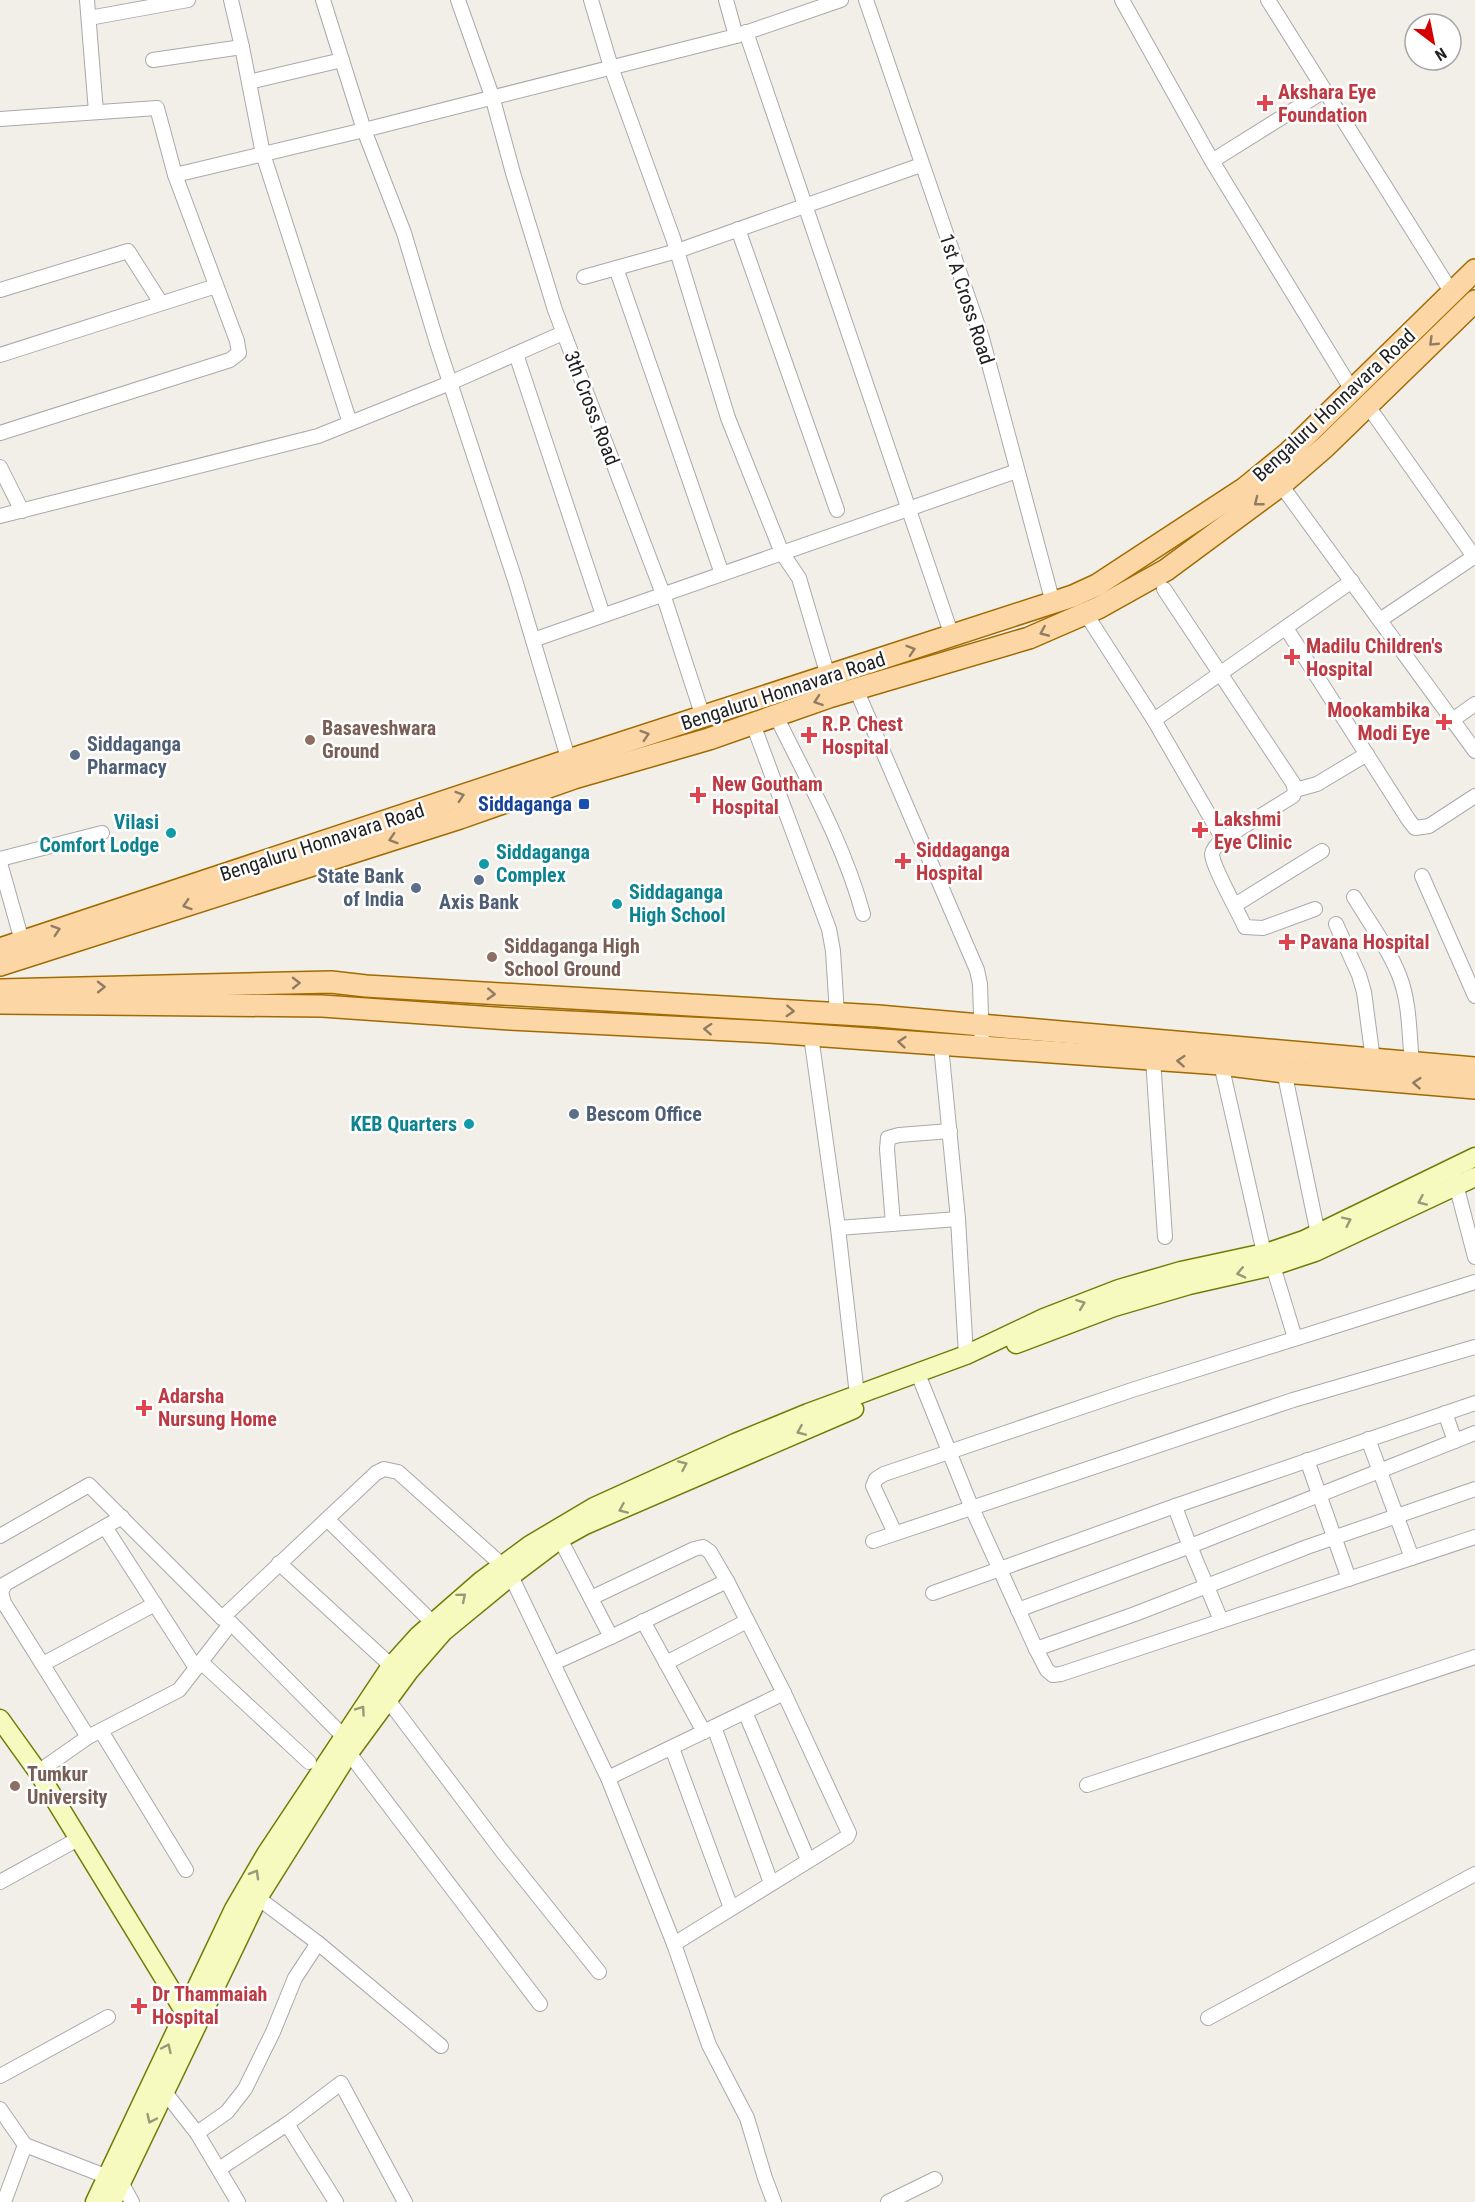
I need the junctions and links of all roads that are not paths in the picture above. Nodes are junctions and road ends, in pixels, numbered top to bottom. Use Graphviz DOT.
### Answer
graph roads {
  1 [pos="87,0"];
  2 [pos="188,0"];
  3 [pos="231,0"];
  4 [pos="323,0"];
  5 [pos="458,0"];
  6 [pos="591,0"];
  7 [pos="726,0"];
  8 [pos="841,0"];
  9 [pos="866,0"];
  10 [pos="1122,0"];
  11 [pos="1268,0"];
  12 [pos="89,18"];
  13 [pos="741,34"];
  14 [pos="243,46"];
  15 [pos="153,60"];
  16 [pos="342,60"];
  17 [pos="611,67"];
  18 [pos="249,82"];
  19 [pos="1324,91"];
  20 [pos="492,96"];
  21 [pos="96,112"];
  22 [pos="0,119"];
  23 [pos="364,130"];
  24 [pos="263,154"];
  25 [pos="1212,161"];
  26 [pos="921,165"];
  27 [pos="175,175"];
  28 [pos="804,204"];
  29 [pos="738,229"];
  30 [pos="677,251"];
  31 [pos="616,268"];
  32 [pos="1475,270"];
  33 [pos="584,277"];
  34 [pos="216,286"];
  35 [pos="0,290"];
  36 [pos="1452,293"];
  37 [pos="1475,301"];
  38 [pos="161,303"];
  39 [pos="564,333"];
  40 [pos="516,354"];
  41 [pos="0,355"];
  42 [pos="450,383"];
  43 [pos="1353,390"];
  44 [pos="1368,406"];
  45 [pos="350,423"];
  46 [pos="0,433"];
  47 [pos="0,467"];
  48 [pos="1017,471"];
  49 [pos="1281,485"];
  50 [pos="909,509"];
  51 [pos="837,510"];
  52 [pos="22,511"];
  53 [pos="0,516"];
  54 [pos="782,553"];
  55 [pos="1474,557"];
  56 [pos="722,574"];
  57 [pos="1352,581"];
  58 [pos="1164,589"];
  59 [pos="663,594"];
  60 [pos="1053,603"];
  61 [pos="1086,614"];
  62 [pos="603,615"];
  63 [pos="1380,620"];
  64 [pos="1286,628"];
  65 [pos="952,636"];
  66 [pos="533,640"];
  67 [pos="1222,674"];
  68 [pos="828,676"];
  69 [pos="856,689"];
  70 [pos="1475,704"];
  71 [pos="776,716"];
  72 [pos="703,717"];
  73 [pos="1154,720"];
  74 [pos="1451,721"];
  75 [pos="753,724"];
  76 [pos="1475,751"];
  77 [pos="1367,754"];
  78 [pos="572,769"];
  79 [pos="1295,790"];
  80 [pos="1475,796"];
  81 [pos="102,833"];
  82 [pos="1222,839"];
  83 [pos="1322,851"];
  84 [pos="0,861"];
  85 [pos="1422,876"];
  86 [pos="1354,897"];
  87 [pos="1235,905"];
  88 [pos="1315,909"];
  89 [pos="863,914"];
  90 [pos="1336,924"];
  91 [pos="22,942"];
  92 [pos="0,949"];
  93 [pos="44,951"];
  94 [pos="0,965"];
  95 [pos="30,989"];
  96 [pos="0,990"];
  97 [pos="1475,996"];
  98 [pos="0,1003"];
  99 [pos="837,1014"];
  100 [pos="981,1025"];
  101 [pos="812,1036"];
  102 [pos="942,1046"];
  103 [pos="982,1048"];
  104 [pos="1153,1059"];
  105 [pos="1373,1060"];
  106 [pos="1283,1062"];
  107 [pos="1412,1063"];
  108 [pos="1221,1064"];
  109 [pos="1475,1068"];
  110 [pos="1475,1088"];
  111 [pos="950,1131"];
  112 [pos="1475,1158"];
  113 [pos="1454,1177"];
  114 [pos="1475,1177"];
  115 [pos="958,1219"];
  116 [pos="893,1224"];
  117 [pos="838,1228"];
  118 [pos="1318,1234"];
  119 [pos="1165,1237"];
  120 [pos="1475,1257"];
  121 [pos="1269,1259"];
  122 [pos="1475,1282"];
  123 [pos="1295,1338"];
  124 [pos="1475,1347"];
  125 [pos="966,1355"];
  126 [pos="919,1378"];
  127 [pos="857,1395"];
  128 [pos="1475,1403"];
  129 [pos="1445,1413"];
  130 [pos="1475,1433"];
  131 [pos="1368,1439"];
  132 [pos="1455,1441"];
  133 [pos="948,1450"];
  134 [pos="1307,1460"];
  135 [pos="1380,1471"];
  136 [pos="1475,1489"];
  137 [pos="1319,1495"];
  138 [pos="971,1506"];
  139 [pos="1175,1506"];
  140 [pos="122,1517"];
  141 [pos="1397,1517"];
  142 [pos="327,1519"];
  143 [pos="105,1527"];
  144 [pos="895,1533"];
  145 [pos="0,1536"];
  146 [pos="1475,1537"];
  147 [pos="1335,1538"];
  148 [pos="560,1539"];
  149 [pos="873,1541"];
  150 [pos="1188,1546"];
  151 [pos="1412,1558"];
  152 [pos="279,1563"];
  153 [pos="1000,1569"];
  154 [pos="507,1570"];
  155 [pos="1349,1579"];
  156 [pos="727,1581"];
  157 [pos="1208,1586"];
  158 [pos="933,1593"];
  159 [pos="591,1598"];
  160 [pos="155,1604"];
  161 [pos="1018,1610"];
  162 [pos="226,1620"];
  163 [pos="643,1621"];
  164 [pos="747,1621"];
  165 [pos="1221,1621"];
  166 [pos="433,1623"];
  167 [pos="611,1637"];
  168 [pos="1036,1649"];
  169 [pos="1475,1657"];
  170 [pos="554,1663"];
  171 [pos="666,1663"];
  172 [pos="43,1665"];
  173 [pos="198,1665"];
  174 [pos="398,1672"];
  175 [pos="784,1693"];
  176 [pos="388,1700"];
  177 [pos="745,1712"];
  178 [pos="0,1719"];
  179 [pos="709,1729"];
  180 [pos="95,1734"];
  181 [pos="346,1745"];
  182 [pos="672,1748"];
  183 [pos="309,1762"];
  184 [pos="38,1772"];
  185 [pos="608,1779"];
  186 [pos="1087,1785"];
  187 [pos="78,1839"];
  188 [pos="808,1860"];
  189 [pos="186,1870"];
  190 [pos="1475,1874"];
  191 [pos="0,1882"];
  192 [pos="771,1883"];
  193 [pos="258,1898"];
  194 [pos="731,1908"];
  195 [pos="318,1943"];
  196 [pos="674,1944"];
  197 [pos="599,1972"];
  198 [pos="540,2004"];
  199 [pos="184,2012"];
  200 [pos="108,2017"];
  201 [pos="1208,2018"];
  202 [pos="195,2028"];
  203 [pos="441,2046"];
  204 [pos="0,2076"];
  205 [pos="164,2091"];
  206 [pos="0,2109"];
  207 [pos="288,2124"];
  208 [pos="197,2133"];
  209 [pos="25,2145"];
  210 [pos="219,2169"];
  211 [pos="13,2179"];
  212 [pos="114,2179"];
  213 [pos="935,2179"];
  214 [pos="0,2187"];
  215 [pos="4,2202"];
  216 [pos="95,2202"];
  217 [pos="112,2202"];
  218 [pos="132,2202"];
  219 [pos="238,2202"];
  220 [pos="336,2202"];
  221 [pos="405,2202"];
  222 [pos="774,2202"];
  223 [pos="888,2202"];
  1 -- 12 [label="street"];
  2 -- 12 [label="street"];
  3 -- 14 [label="street"];
  4 -- 16 [label="street"];
  5 -- 20 [label="street, 3th Cross Road"];
  6 -- 17 [label="street"];
  7 -- 13 [label="street"];
  8 -- 13 [label="street"];
  9 -- 26 [label="street, 1st A Cross Road"];
  10 -- 25 [label="street"];
  11 -- 19 [label="street"];
  12 -- 21 [label="street"];
  13 -- 17 [label="street"];
  13 -- 28 [label="street"];
  14 -- 15 [label="street"];
  14 -- 18 [label="street"];
  16 -- 18 [label="street"];
  16 -- 23 [label="street"];
  17 -- 20 [label="street"];
  17 -- 30 [label="street"];
  18 -- 24 [label="street"];
  19 -- 25 [label="street"];
  19 -- 36 [label="street"];
  20 -- 23 [label="street"];
  20 -- 39 [label="street, 3th Cross Road"];
  21 -- 22 [label="street"];
  21 -- 27 [label="street"];
  23 -- 24 [label="street"];
  23 -- 42 [label="street"];
  24 -- 27 [label="street"];
  24 -- 45 [label="street"];
  25 -- 43 [label="street"];
  26 -- 28 [label="street"];
  26 -- 48 [label="street, 1st A Cross Road"];
  27 -- 34 [label="street"];
  28 -- 29 [label="street"];
  28 -- 50 [label="street"];
  29 -- 30 [label="street"];
  29 -- 51 [label="street"];
  30 -- 31 [label="street"];
  30 -- 54 [label="street"];
  31 -- 33 [label="street"];
  31 -- 56 [label="street"];
  32 -- 36 [label="main road, Bengaluru Honnavara Road"];
  34 -- 38 [label="street"];
  34 -- 46 [label="street"];
  35 -- 38 [label="street"];
  36 -- 43 [label="main road, Bengaluru Honnavara Road"];
  37 -- 44 [label="main road, Bengaluru Honnavara Road, one-way"];
  38 -- 41 [label="street"];
  39 -- 40 [label="street"];
  39 -- 59 [label="street, 3th Cross Road"];
  40 -- 42 [label="street"];
  40 -- 62 [label="street"];
  42 -- 45 [label="street"];
  42 -- 66 [label="street"];
  43 -- 60 [label="main road, Bengaluru Honnavara Road"];
  44 -- 49 [label="main road, Bengaluru Honnavara Road"];
  44 -- 55 [label="street"];
  45 -- 52 [label="street"];
  47 -- 52 [label="street"];
  48 -- 50 [label="street"];
  48 -- 60 [label="street, 1st A Cross Road"];
  49 -- 57 [label="street"];
  49 -- 61 [label="main road, Bengaluru Honnavara Road, one-way"];
  50 -- 54 [label="street"];
  50 -- 65 [label="street"];
  52 -- 53 [label="street"];
  54 -- 56 [label="street"];
  54 -- 68 [label="street"];
  55 -- 63 [label="street"];
  56 -- 59 [label="street"];
  57 -- 63 [label="street"];
  57 -- 64 [label="street"];
  58 -- 67 [label="street"];
  59 -- 62 [label="street"];
  59 -- 72 [label="street, 3th Cross Road"];
  60 -- 65 [label="main road, Bengaluru Honnavara Road"];
  61 -- 69 [label="main road, Bengaluru Honnavara Road, one-way"];
  61 -- 73 [label="street"];
  62 -- 66 [label="street"];
  63 -- 74 [label="street"];
  64 -- 67 [label="street"];
  64 -- 77 [label="street"];
  68 -- 65 [label="main road, Bengaluru Honnavara Road, one-way"];
  66 -- 78 [label="street"];
  67 -- 73 [label="street"];
  67 -- 79 [label="street"];
  68 -- 72 [label="main road, Bengaluru Honnavara Road"];
  69 -- 71 [label="main road, Bengaluru Honnavara Road, one-way"];
  69 -- 100 [label="street"];
  70 -- 74 [label="street"];
  71 -- 75 [label="main road, Bengaluru Honnavara Road"];
  71 -- 89 [label="street"];
  78 -- 72 [label="main road, Bengaluru Honnavara Road, one-way"];
  73 -- 82 [label="street"];
  74 -- 76 [label="street"];
  75 -- 78 [label="main road, Bengaluru Honnavara Road"];
  75 -- 99 [label="street"];
  77 -- 79 [label="street"];
  77 -- 80 [label="street"];
  91 -- 78 [label="main road, Bengaluru Honnavara Road, one-way"];
  78 -- 93 [label="main road, Bengaluru Honnavara Road, one-way"];
  79 -- 82 [label="street"];
  81 -- 84 [label="street"];
  82 -- 87 [label="street"];
  83 -- 87 [label="street"];
  84 -- 91 [label="street"];
  85 -- 97 [label="street"];
  86 -- 107 [label="street"];
  87 -- 88 [label="street"];
  90 -- 105 [label="street"];
  91 -- 92 [label="main road, Bengaluru Honnavara Road"];
  93 -- 94 [label="main road, Bengaluru Honnavara Road"];
  93 -- 95 [label="main road"];
  95 -- 96 [label="main road"];
  95 -- 99 [label="main road, one-way"];
  101 -- 98 [label="main road, one-way"];
  99 -- 100 [label="main road"];
  100 -- 103 [label="street"];
  100 -- 106 [label="main road"];
  102 -- 101 [label="main road, one-way"];
  101 -- 117 [label="street"];
  102 -- 103 [label="main road"];
  102 -- 111 [label="street"];
  103 -- 104 [label="main road"];
  108 -- 104 [label="main road, one-way"];
  104 -- 119 [label="street"];
  105 -- 106 [label="main road"];
  105 -- 107 [label="main road"];
  106 -- 108 [label="main road"];
  110 -- 106 [label="main road, one-way"];
  106 -- 118 [label="street"];
  107 -- 109 [label="main road"];
  108 -- 121 [label="street"];
  111 -- 115 [label="street"];
  111 -- 116 [label="street"];
  112 -- 113 [label="main road"];
  113 -- 114 [label="main road"];
  118 -- 113 [label="main road, one-way"];
  113 -- 120 [label="street"];
  113 -- 121 [label="main road, one-way"];
  115 -- 116 [label="street"];
  115 -- 125 [label="street"];
  116 -- 117 [label="street"];
  117 -- 127 [label="street"];
  118 -- 121 [label="main road"];
  121 -- 123 [label="street"];
  125 -- 121 [label="main road, one-way"];
  121 -- 126 [label="main road, one-way"];
  122 -- 123 [label="street"];
  123 -- 133 [label="street"];
  124 -- 138 [label="street"];
  125 -- 126 [label="main road"];
  126 -- 127 [label="main road"];
  126 -- 133 [label="street"];
  126 -- 148 [label="main road, one-way"];
  154 -- 127 [label="main road, one-way"];
  128 -- 129 [label="street"];
  129 -- 131 [label="street"];
  129 -- 132 [label="street"];
  130 -- 132 [label="street"];
  131 -- 134 [label="street"];
  131 -- 135 [label="street"];
  132 -- 135 [label="street"];
  133 -- 138 [label="street"];
  133 -- 144 [label="street"];
  134 -- 137 [label="street"];
  134 -- 139 [label="street"];
  135 -- 137 [label="street"];
  135 -- 141 [label="street"];
  136 -- 141 [label="street"];
  137 -- 147 [label="street"];
  137 -- 150 [label="street"];
  138 -- 144 [label="street"];
  138 -- 153 [label="street"];
  139 -- 150 [label="street"];
  139 -- 153 [label="street"];
  140 -- 143 [label="street"];
  140 -- 145 [label="street"];
  140 -- 162 [label="street"];
  141 -- 147 [label="street"];
  141 -- 151 [label="street"];
  142 -- 152 [label="street"];
  142 -- 154 [label="street"];
  142 -- 166 [label="street"];
  143 -- 160 [label="street"];
  143 -- 172 [label="street"];
  144 -- 149 [label="street"];
  146 -- 151 [label="street"];
  147 -- 155 [label="street"];
  147 -- 157 [label="street"];
  148 -- 154 [label="main road"];
  148 -- 159 [label="street"];
  150 -- 157 [label="street"];
  150 -- 161 [label="street"];
  151 -- 155 [label="street"];
  152 -- 162 [label="street"];
  152 -- 174 [label="street"];
  153 -- 158 [label="street"];
  153 -- 161 [label="street"];
  166 -- 154 [label="main road, one-way"];
  154 -- 170 [label="street"];
  154 -- 174 [label="main road"];
  155 -- 165 [label="street"];
  156 -- 159 [label="street"];
  156 -- 163 [label="street"];
  156 -- 164 [label="street"];
  157 -- 165 [label="street"];
  157 -- 168 [label="street"];
  159 -- 167 [label="street"];
  160 -- 172 [label="street"];
  160 -- 173 [label="street"];
  161 -- 168 [label="street"];
  162 -- 173 [label="street"];
  162 -- 181 [label="street"];
  163 -- 167 [label="street"];
  163 -- 171 [label="street"];
  164 -- 171 [label="street"];
  164 -- 175 [label="street"];
  165 -- 168 [label="street"];
  166 -- 174 [label="main road"];
  167 -- 170 [label="street"];
  169 -- 186 [label="street"];
  170 -- 185 [label="street"];
  171 -- 179 [label="street"];
  172 -- 180 [label="street"];
  173 -- 180 [label="street"];
  173 -- 183 [label="street"];
  174 -- 176 [label="main road"];
  181 -- 174 [label="main road, one-way"];
  175 -- 177 [label="street"];
  175 -- 188 [label="street"];
  176 -- 181 [label="main road"];
  176 -- 197 [label="street"];
  177 -- 179 [label="street"];
  177 -- 188 [label="street"];
  178 -- 184 [label="main road"];
  179 -- 182 [label="street"];
  179 -- 192 [label="street"];
  180 -- 184 [label="street"];
  180 -- 189 [label="street"];
  181 -- 193 [label="main road"];
  181 -- 198 [label="street"];
  199 -- 181 [label="main road, one-way"];
  182 -- 185 [label="street"];
  182 -- 194 [label="street"];
  184 -- 187 [label="main road"];
  185 -- 196 [label="street"];
  187 -- 191 [label="street"];
  187 -- 199 [label="main road"];
  188 -- 192 [label="street"];
  190 -- 201 [label="street"];
  192 -- 194 [label="street"];
  193 -- 195 [label="street"];
  193 -- 202 [label="main road"];
  194 -- 196 [label="street"];
  195 -- 203 [label="street"];
  195 -- 208 [label="street"];
  196 -- 222 [label="street"];
  199 -- 202 [label="main road"];
  212 -- 199 [label="main road, one-way"];
  200 -- 204 [label="street"];
  202 -- 205 [label="main road"];
  205 -- 208 [label="street"];
  205 -- 212 [label="main road, one-way"];
  206 -- 209 [label="street"];
  207 -- 210 [label="street"];
  207 -- 220 [label="street"];
  207 -- 221 [label="street"];
  208 -- 210 [label="street"];
  209 -- 211 [label="street"];
  209 -- 212 [label="street"];
  210 -- 219 [label="street"];
  211 -- 214 [label="street"];
  211 -- 215 [label="street"];
  212 -- 216 [label="main road"];
  212 -- 217 [label="main road"];
  212 -- 218 [label="street"];
  213 -- 223 [label="street"];
}
